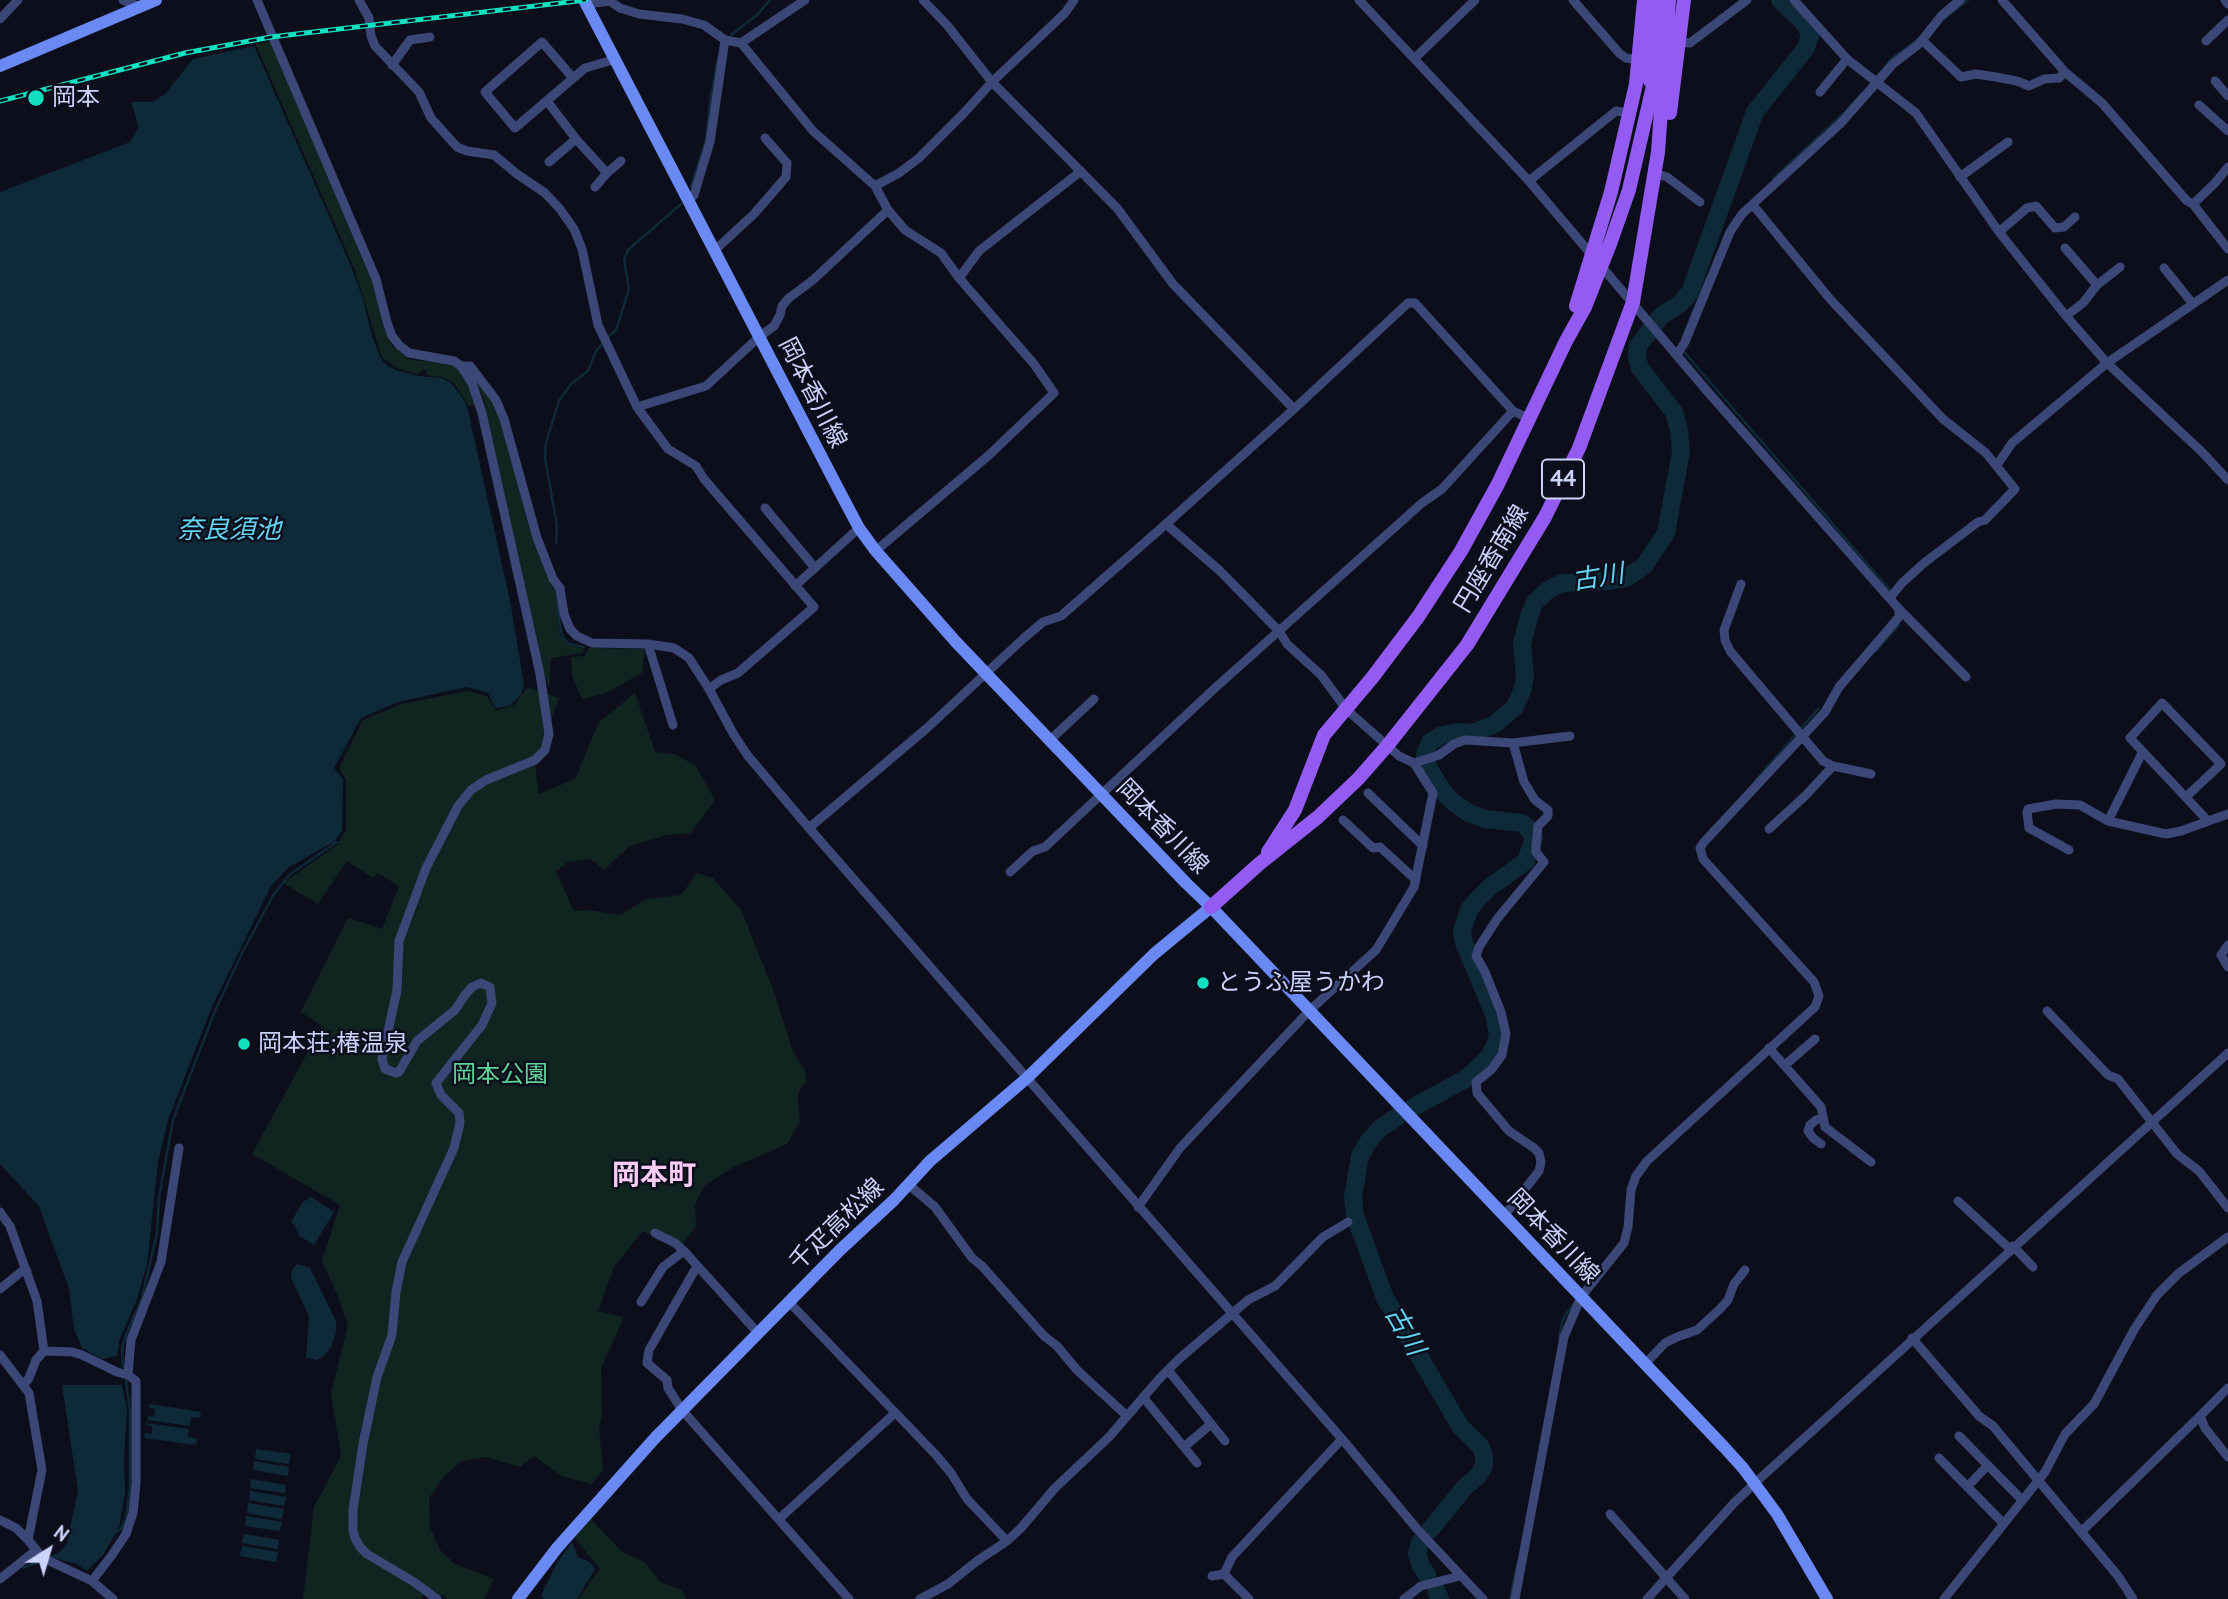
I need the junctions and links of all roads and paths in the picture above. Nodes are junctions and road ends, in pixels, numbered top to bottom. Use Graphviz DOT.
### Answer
graph roads {
  1 [pos="18,0"];
  2 [pos="123,0"];
  3 [pos="156,0"];
  4 [pos="257,0"];
  5 [pos="359,0"];
  6 [pos="805,0"];
  7 [pos="923,0"];
  8 [pos="1074,0"];
  9 [pos="1359,0"];
  10 [pos="1475,0"];
  11 [pos="1573,0"];
  12 [pos="1644,0"];
  13 [pos="1657,0"];
  14 [pos="1667,0"];
  15 [pos="1684,0"];
  16 [pos="1747,0"];
  17 [pos="1794,0"];
  18 [pos="1960,0"];
  19 [pos="2002,0"];
  20 [pos="585,2"];
  21 [pos="140,7"];
  22 [pos="0,19"];
  23 [pos="2228,20"];
  24 [pos="430,37"];
  25 [pos="725,40"];
  26 [pos="1922,40"];
  27 [pos="2206,41"];
  28 [pos="1680,42"];
  29 [pos="741,43"];
  30 [pos="1415,58"];
  31 [pos="616,59"];
  32 [pos="1847,59"];
  33 [pos="1638,60"];
  34 [pos="392,65"];
  35 [pos="0,66"];
  36 [pos="2065,72"];
  37 [pos="573,78"];
  38 [pos="2215,81"];
  39 [pos="992,82"];
  40 [pos="1877,83"];
  41 [pos="1820,92"];
  42 [pos="2228,96"];
  43 [pos="547,101"];
  44 [pos="2199,105"];
  45 [pos="1629,113"];
  46 [pos="1646,124"];
  47 [pos="2228,131"];
  48 [pos="765,138"];
  49 [pos="576,139"];
  50 [pos="2008,142"];
  51 [pos="1658,152"];
  52 [pos="621,161"];
  53 [pos="549,162"];
  54 [pos="2228,167"];
  55 [pos="1081,170"];
  56 [pos="607,173"];
  57 [pos="1654,173"];
  58 [pos="1960,177"];
  59 [pos="1529,181"];
  60 [pos="876,186"];
  61 [pos="595,187"];
  62 [pos="689,200"];
  63 [pos="1700,202"];
  64 [pos="2193,204"];
  65 [pos="1753,205"];
  66 [pos="888,211"];
  67 [pos="2076,216"];
  68 [pos="1999,232"];
  69 [pos="2065,248"];
  70 [pos="2228,249"];
  71 [pos="715,250"];
  72 [pos="1597,260"];
  73 [pos="2120,267"];
  74 [pos="2164,268"];
  75 [pos="959,278"];
  76 [pos="2228,280"];
  77 [pos="2097,285"];
  78 [pos="1633,302"];
  79 [pos="2193,304"];
  80 [pos="2066,316"];
  81 [pos="759,337"];
  82 [pos="1677,355"];
  83 [pos="2107,363"];
  84 [pos="461,366"];
  85 [pos="637,407"];
  86 [pos="1294,409"];
  87 [pos="1513,411"];
  88 [pos="1530,419"];
  89 [pos="1997,465"];
  90 [pos="2228,480"];
  91 [pos="765,508"];
  92 [pos="1166,524"];
  93 [pos="859,528"];
  94 [pos="874,550"];
  95 [pos="815,568"];
  96 [pos="1741,584"];
  97 [pos="795,586"];
  98 [pos="1891,598"];
  99 [pos="1899,609"];
  100 [pos="1279,631"];
  101 [pos="648,644"];
  102 [pos="986,674"];
  103 [pos="1966,677"];
  104 [pos="709,689"];
  105 [pos="1094,699"];
  106 [pos="1347,710"];
  107 [pos="673,725"];
  108 [pos="1570,736"];
  109 [pos="1802,737"];
  110 [pos="1050,740"];
  111 [pos="1513,743"];
  112 [pos="1387,746"];
  113 [pos="2142,753"];
  114 [pos="1417,762"];
  115 [pos="1833,766"];
  116 [pos="1871,774"];
  117 [pos="1368,793"];
  118 [pos="1101,794"];
  119 [pos="2186,797"];
  120 [pos="2228,814"];
  121 [pos="1343,820"];
  122 [pos="2108,821"];
  123 [pos="2208,821"];
  124 [pos="809,828"];
  125 [pos="1769,828"];
  126 [pos="1423,846"];
  127 [pos="2069,850"];
  128 [pos="1259,864"];
  129 [pos="1010,872"];
  130 [pos="1416,880"];
  131 [pos="1211,907"];
  132 [pos="2228,945"];
  133 [pos="2228,967"];
  134 [pos="1309,1011"];
  135 [pos="2047,1012"];
  136 [pos="1815,1039"];
  137 [pos="1769,1048"];
  138 [pos="2228,1053"];
  139 [pos="1785,1065"];
  140 [pos="1027,1078"];
  141 [pos="1823,1118"];
  142 [pos="2153,1122"];
  143 [pos="1821,1144"];
  144 [pos="179,1148"];
  145 [pos="1871,1163"];
  146 [pos="909,1185"];
  147 [pos="1958,1201"];
  148 [pos="1138,1207"];
  149 [pos="2228,1208"];
  150 [pos="0,1212"];
  151 [pos="1504,1216"];
  152 [pos="1348,1222"];
  153 [pos="655,1233"];
  154 [pos="2228,1237"];
  155 [pos="2012,1248"];
  156 [pos="684,1251"];
  157 [pos="697,1266"];
  158 [pos="2033,1267"];
  159 [pos="1745,1270"];
  160 [pos="27,1271"];
  161 [pos="0,1289"];
  162 [pos="1581,1297"];
  163 [pos="641,1302"];
  164 [pos="789,1303"];
  165 [pos="1231,1314"];
  166 [pos="758,1334"];
  167 [pos="1912,1338"];
  168 [pos="44,1351"];
  169 [pos="0,1354"];
  170 [pos="1645,1364"];
  171 [pos="1168,1370"];
  172 [pos="128,1374"];
  173 [pos="24,1384"];
  174 [pos="2228,1388"];
  175 [pos="1143,1397"];
  176 [pos="682,1410"];
  177 [pos="895,1413"];
  178 [pos="1127,1416"];
  179 [pos="2200,1416"];
  180 [pos="1211,1424"];
  181 [pos="1959,1436"];
  182 [pos="1342,1440"];
  183 [pos="1225,1441"];
  184 [pos="1184,1447"];
  185 [pos="2228,1457"];
  186 [pos="1939,1458"];
  187 [pos="1197,1463"];
  188 [pos="1988,1465"];
  189 [pos="2038,1481"];
  190 [pos="1755,1483"];
  191 [pos="1967,1487"];
  192 [pos="2022,1500"];
  193 [pos="1610,1514"];
  194 [pos="779,1519"];
  195 [pos="0,1520"];
  196 [pos="2003,1523"];
  197 [pos="2081,1532"];
  198 [pos="28,1540"];
  199 [pos="1007,1541"];
  200 [pos="35,1551"];
  201 [pos="1224,1574"];
  202 [pos="1212,1576"];
  203 [pos="1460,1576"];
  204 [pos="0,1578"];
  205 [pos="1667,1578"];
  206 [pos="92,1581"];
  207 [pos="2130,1598"];
  208 [pos="113,1599"];
  209 [pos="437,1599"];
  210 [pos="518,1599"];
  211 [pos="849,1599"];
  212 [pos="920,1599"];
  213 [pos="1249,1599"];
  214 [pos="1404,1599"];
  215 [pos="1483,1599"];
  216 [pos="1515,1599"];
  217 [pos="1647,1599"];
  218 [pos="1685,1599"];
  219 [pos="1827,1599"];
  220 [pos="1944,1599"];
  1 -- 22 [label="street"];
  2 -- 21 [label="street"];
  3 -- 21 [label="main road"];
  4 -- 84 [label="street"];
  5 -- 34 [label="street"];
  6 -- 29 [label="street"];
  7 -- 39 [label="street"];
  8 -- 39 [label="street"];
  9 -- 30 [label="street"];
  10 -- 30 [label="street"];
  11 -- 33 [label="street"];
  12 -- 33 [label="main road, 44"];
  13 -- 46 [label="main road, 44"];
  14 -- 46 [label="main road, 円座香南線 / 44"];
  14 -- 51 [label="main road, 円座香南線 / 44"];
  15 -- 28 [label="main road, 44"];
  16 -- 28 [label="street"];
  17 -- 32 [label="street"];
  18 -- 26 [label="street"];
  19 -- 36 [label="street"];
  20 -- 25 [label="street"];
  20 -- 31 [label="main road, 岡本香川線"];
  21 -- 35 [label="main road"];
  23 -- 27 [label="street"];
  24 -- 34 [label="street"];
  25 -- 29 [label="street"];
  25 -- 62 [label="street"];
  26 -- 36 [label="street"];
  26 -- 40 [label="street"];
  28 -- 51 [label="main road, 44"];
  29 -- 60 [label="street"];
  30 -- 59 [label="street"];
  31 -- 37 [label="street"];
  31 -- 62 [label="main road, 岡本香川線"];
  32 -- 40 [label="street"];
  32 -- 41 [label="street"];
  33 -- 45 [label="main road, 44"];
  34 -- 85 [label="street"];
  36 -- 64 [label="street"];
  37 -- 43 [label="street"];
  37 -- 43 [label="street"];
  38 -- 42 [label="street"];
  39 -- 55 [label="street"];
  39 -- 60 [label="street"];
  40 -- 58 [label="street"];
  40 -- 65 [label="street"];
  43 -- 49 [label="street"];
  44 -- 47 [label="street"];
  45 -- 59 [label="street"];
  45 -- 72 [label="main road, 44"];
  46 -- 72 [label="main road, 円座香南線 / 44"];
  48 -- 71 [label="street"];
  49 -- 53 [label="street"];
  49 -- 56 [label="street"];
  50 -- 58 [label="street"];
  51 -- 57 [label="main road, 円座香南線 / 44"];
  52 -- 56 [label="street"];
  54 -- 64 [label="street"];
  55 -- 75 [label="street"];
  55 -- 86 [label="street"];
  56 -- 61 [label="street"];
  57 -- 63 [label="street"];
  57 -- 78 [label="main road, 円座香南線 / 44"];
  58 -- 68 [label="street"];
  59 -- 72 [label="street"];
  60 -- 66 [label="street"];
  62 -- 71 [label="main road, 岡本香川線"];
  64 -- 70 [label="street"];
  65 -- 82 [label="street"];
  65 -- 89 [label="street"];
  66 -- 75 [label="street"];
  66 -- 81 [label="street"];
  67 -- 68 [label="street"];
  68 -- 80 [label="street"];
  69 -- 77 [label="street"];
  71 -- 81 [label="main road, 岡本香川線"];
  72 -- 78 [label="street"];
  72 -- 88 [label="main road, 円座香南線 / 44"];
  73 -- 77 [label="street"];
  74 -- 79 [label="street"];
  75 -- 94 [label="street"];
  76 -- 79 [label="street"];
  77 -- 80 [label="street"];
  78 -- 82 [label="street"];
  78 -- 112 [label="main road, 円座香南線 / 44"];
  79 -- 83 [label="street"];
  80 -- 83 [label="street"];
  81 -- 85 [label="street"];
  81 -- 93 [label="main road, 岡本香川線"];
  82 -- 98 [label="street"];
  83 -- 89 [label="street"];
  83 -- 90 [label="street"];
  84 -- 101 [label="street"];
  84 -- 209 [label="street"];
  85 -- 97 [label="street"];
  86 -- 87 [label="street"];
  86 -- 92 [label="street"];
  87 -- 88 [label="street"];
  87 -- 100 [label="street"];
  88 -- 106 [label="main road, 円座香南線 / 44"];
  89 -- 98 [label="street"];
  91 -- 95 [label="street"];
  92 -- 100 [label="street"];
  92 -- 102 [label="street"];
  93 -- 94 [label="main road, 岡本香川線"];
  93 -- 95 [label="street"];
  94 -- 102 [label="main road, 岡本香川線"];
  95 -- 97 [label="street"];
  96 -- 109 [label="street"];
  97 -- 104 [label="street"];
  98 -- 99 [label="street"];
  99 -- 103 [label="street"];
  99 -- 109 [label="street"];
  100 -- 106 [label="street"];
  100 -- 118 [label="street"];
  101 -- 104 [label="street"];
  101 -- 107 [label="street"];
  102 -- 110 [label="main road, 岡本香川線"];
  102 -- 124 [label="street"];
  104 -- 124 [label="street"];
  105 -- 110 [label="street"];
  106 -- 112 [label="street"];
  106 -- 128 [label="main road, 円座香南線 / 44"];
  108 -- 111 [label="street"];
  109 -- 115 [label="street"];
  109 -- 137 [label="street"];
  110 -- 118 [label="main road, 岡本香川線"];
  111 -- 114 [label="street"];
  111 -- 151 [label="street"];
  112 -- 114 [label="street"];
  112 -- 128 [label="main road, 円座香南線 / 44"];
  113 -- 119 [label="street"];
  113 -- 119 [label="street"];
  113 -- 122 [label="street"];
  114 -- 126 [label="street"];
  115 -- 116 [label="street"];
  115 -- 125 [label="street"];
  117 -- 126 [label="street"];
  118 -- 129 [label="street"];
  118 -- 131 [label="main road, 岡本香川線"];
  119 -- 123 [label="street"];
  120 -- 123 [label="street"];
  121 -- 130 [label="street"];
  122 -- 123 [label="street"];
  122 -- 127 [label="street"];
  124 -- 140 [label="street"];
  126 -- 130 [label="street"];
  128 -- 131 [label="main road, 円座香南線 / 44"];
  130 -- 134 [label="street"];
  131 -- 134 [label="main road, 岡本香川線"];
  131 -- 140 [label="main road, 千疋高松線"];
  132 -- 133 [label="street"];
  134 -- 148 [label="street"];
  134 -- 151 [label="main road, 岡本香川線"];
  135 -- 142 [label="street"];
  136 -- 139 [label="street"];
  137 -- 139 [label="street"];
  137 -- 162 [label="street"];
  138 -- 142 [label="street"];
  139 -- 141 [label="street"];
  140 -- 146 [label="main road, 千疋高松線"];
  140 -- 148 [label="street"];
  141 -- 143 [label="street"];
  141 -- 145 [label="street"];
  142 -- 149 [label="street"];
  142 -- 155 [label="street"];
  144 -- 172 [label="street"];
  146 -- 164 [label="main road, 千疋高松線"];
  146 -- 178 [label="street"];
  147 -- 155 [label="street"];
  148 -- 165 [label="street"];
  150 -- 160 [label="street"];
  151 -- 162 [label="main road, 岡本香川線"];
  152 -- 165 [label="street"];
  153 -- 156 [label="street"];
  154 -- 189 [label="street"];
  155 -- 158 [label="street"];
  155 -- 167 [label="street"];
  156 -- 157 [label="street"];
  156 -- 163 [label="street"];
  157 -- 166 [label="street"];
  157 -- 176 [label="street"];
  159 -- 170 [label="street"];
  160 -- 161 [label="street"];
  160 -- 168 [label="street"];
  162 -- 170 [label="main road, 岡本香川線"];
  162 -- 216 [label="street"];
  164 -- 166 [label="main road, 千疋高松線"];
  164 -- 177 [label="street"];
  165 -- 171 [label="street"];
  165 -- 182 [label="street"];
  166 -- 176 [label="main road, 千疋高松線"];
  167 -- 189 [label="street"];
  167 -- 190 [label="street"];
  168 -- 172 [label="street"];
  168 -- 173 [label="street"];
  169 -- 173 [label="street"];
  170 -- 190 [label="main road, 岡本香川線"];
  171 -- 175 [label="street"];
  171 -- 180 [label="street"];
  172 -- 206 [label="street"];
  173 -- 198 [label="street"];
  174 -- 179 [label="street"];
  175 -- 178 [label="street"];
  175 -- 184 [label="street"];
  176 -- 194 [label="street"];
  176 -- 210 [label="main road, 千疋高松線"];
  177 -- 194 [label="street"];
  177 -- 199 [label="street"];
  178 -- 199 [label="street"];
  179 -- 185 [label="street"];
  179 -- 197 [label="street"];
  180 -- 183 [label="street"];
  180 -- 184 [label="street"];
  181 -- 188 [label="street"];
  182 -- 201 [label="street"];
  182 -- 203 [label="street"];
  184 -- 187 [label="street"];
  186 -- 191 [label="street"];
  188 -- 191 [label="street"];
  188 -- 192 [label="street"];
  189 -- 192 [label="street"];
  189 -- 197 [label="street"];
  190 -- 205 [label="street"];
  190 -- 219 [label="main road, 岡本香川線"];
  191 -- 196 [label="street"];
  192 -- 196 [label="street"];
  193 -- 205 [label="street"];
  194 -- 211 [label="street"];
  195 -- 198 [label="street"];
  196 -- 220 [label="street"];
  197 -- 207 [label="street"];
  198 -- 200 [label="street"];
  199 -- 212 [label="street"];
  200 -- 204 [label="street"];
  200 -- 206 [label="street"];
  201 -- 202 [label="street"];
  201 -- 213 [label="street"];
  203 -- 214 [label="street"];
  203 -- 215 [label="street"];
  205 -- 217 [label="street"];
  205 -- 218 [label="street"];
  206 -- 208 [label="street"];
}
